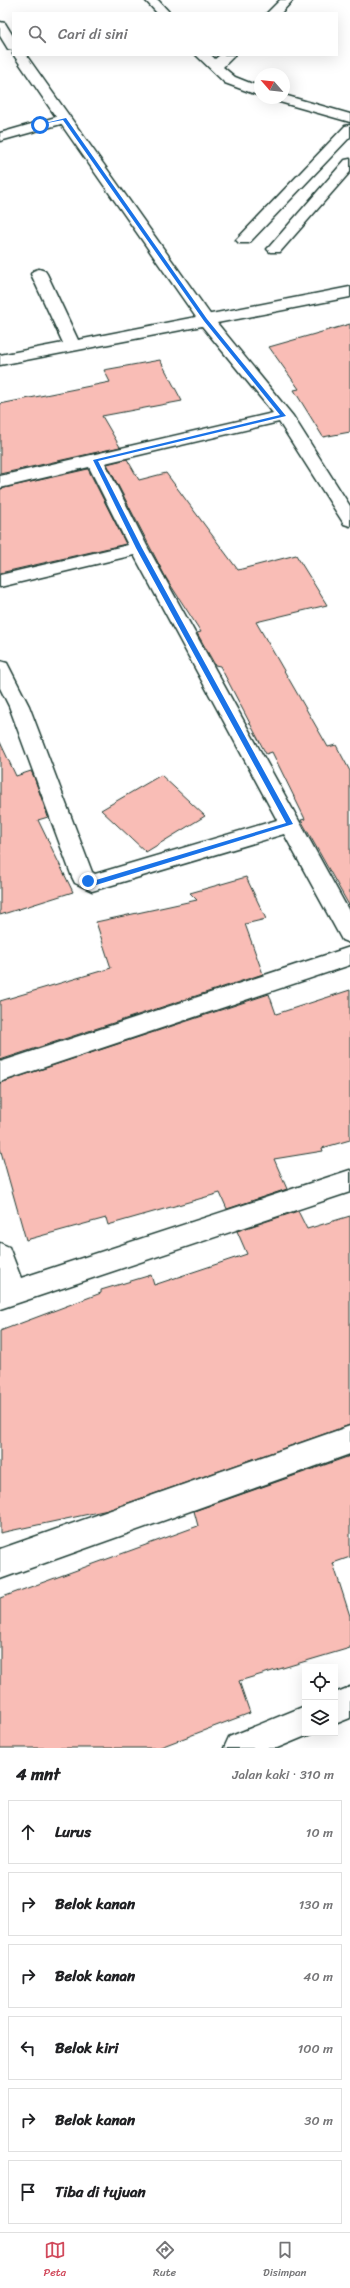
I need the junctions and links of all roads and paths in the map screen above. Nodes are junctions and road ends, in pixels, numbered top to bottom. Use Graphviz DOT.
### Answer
graph roads {
  1 [pos="151,0"];
  2 [pos="287,0"];
  3 [pos="163,12"];
  4 [pos="274,12"];
  5 [pos="0,26"];
  6 [pos="12,44"];
  7 [pos="20,56"];
  8 [pos="204,56"];
  9 [pos="227,56"];
  10 [pos="215,67"];
  11 [pos="254,90"];
  12 [pos="290,101"];
  13 [pos="350,118"];
  14 [pos="64,119"];
  15 [pos="350,129"];
  16 [pos="0,137"];
  17 [pos="350,163"];
  18 [pos="244,240"];
  19 [pos="276,249"];
  20 [pos="39,274"];
  21 [pos="350,292"];
  22 [pos="206,320"];
  23 [pos="73,346"];
  24 [pos="0,360"];
  25 [pos="284,416"];
  26 [pos="95,460"];
  27 [pos="0,482"];
  28 [pos="350,520"];
  29 [pos="139,548"];
  30 [pos="0,580"];
  31 [pos="0,668"];
  32 [pos="290,824"];
  33 [pos="350,934"];
  34 [pos="350,956"];
  35 [pos="0,1072"];
  36 [pos="350,1181"];
  37 [pos="0,1255"];
  38 [pos="6,1295"];
  39 [pos="350,1440"];
  40 [pos="0,1564"];
  41 [pos="350,1702"];
  42 [pos="338,1708"];
  43 [pos="302,1722"];
  44 [pos="240,1748"];
  1 -- 3 [label="street"];
  2 -- 4 [label="street"];
  5 -- 6 [label="street"];
  7 -- 14 [label="street"];
  8 -- 10 [label="street"];
  9 -- 10 [label="street"];
  10 -- 11 [label="street"];
  12 -- 13 [label="street"];
  14 -- 16 [label="street"];
  14 -- 22 [label="street"];
  15 -- 18 [label="street"];
  17 -- 19 [label="street"];
  20 -- 23 [label="street"];
  21 -- 22 [label="street"];
  22 -- 23 [label="street"];
  22 -- 25 [label="street"];
  23 -- 24 [label="street"];
  25 -- 26 [label="street"];
  25 -- 28 [label="street"];
  26 -- 27 [label="street"];
  26 -- 29 [label="street"];
  29 -- 30 [label="street"];
  29 -- 32 [label="street"];
  31 -- 32 [label="street"];
  32 -- 33 [label="street"];
  34 -- 35 [label="street"];
  36 -- 38 [label="street"];
  37 -- 38 [label="street"];
  39 -- 40 [label="street"];
  41 -- 42 [label="street"];
  43 -- 44 [label="street"];
}
